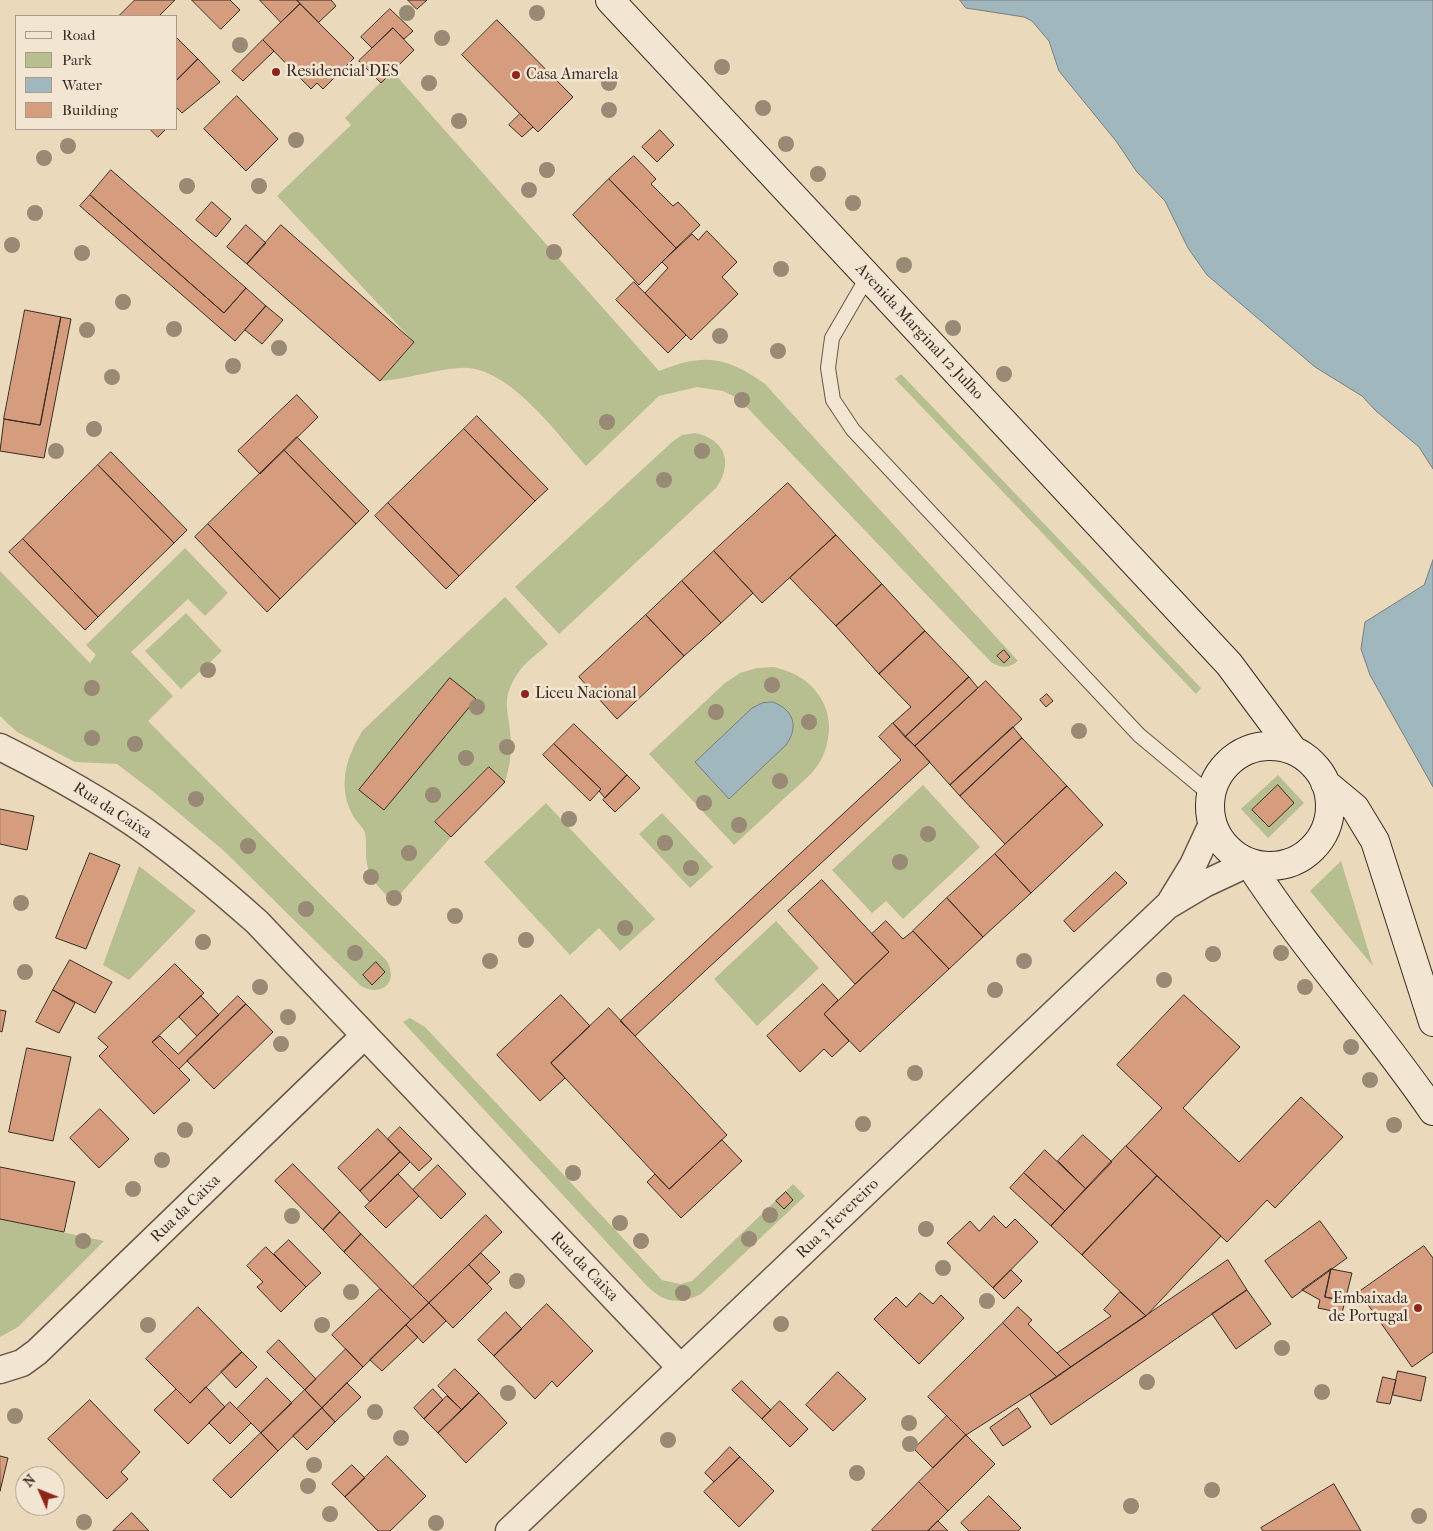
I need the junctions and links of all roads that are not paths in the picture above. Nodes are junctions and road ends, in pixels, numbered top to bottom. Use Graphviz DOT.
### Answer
graph roads {
  1 [pos="610,0"];
  2 [pos="868,276"];
  3 [pos="0,748"];
  4 [pos="1292,750"];
  5 [pos="1325,784"];
  6 [pos="1211,795"];
  7 [pos="1212,824"];
  8 [pos="1249,863"];
  9 [pos="1168,906"];
  10 [pos="1433,1022"];
  11 [pos="364,1036"];
  12 [pos="1433,1112"];
  13 [pos="680,1368"];
  14 [pos="0,1370"];
  15 [pos="509,1531"];
  1 -- 2 [label="street, Avenida Marginal 12 Julho"];
  2 -- 4 [label="street, Avenida Marginal 12 Julho"];
  2 -- 6 [label="lane"];
  3 -- 11 [label="street, Rua da Caixa"];
  4 -- 5 [label="street"];
  4 -- 6 [label="street"];
  5 -- 8 [label="street"];
  5 -- 10 [label="street"];
  6 -- 7 [label="street"];
  7 -- 8 [label="street"];
  7 -- 9 [label="street"];
  8 -- 9 [label="street"];
  8 -- 12 [label="street"];
  9 -- 13 [label="street, Rua 3 Fevereiro"];
  11 -- 13 [label="street, Rua da Caixa"];
  11 -- 14 [label="street, Rua da Caixa"];
  13 -- 15 [label="street, Rua 3 Fevereiro"];
}
